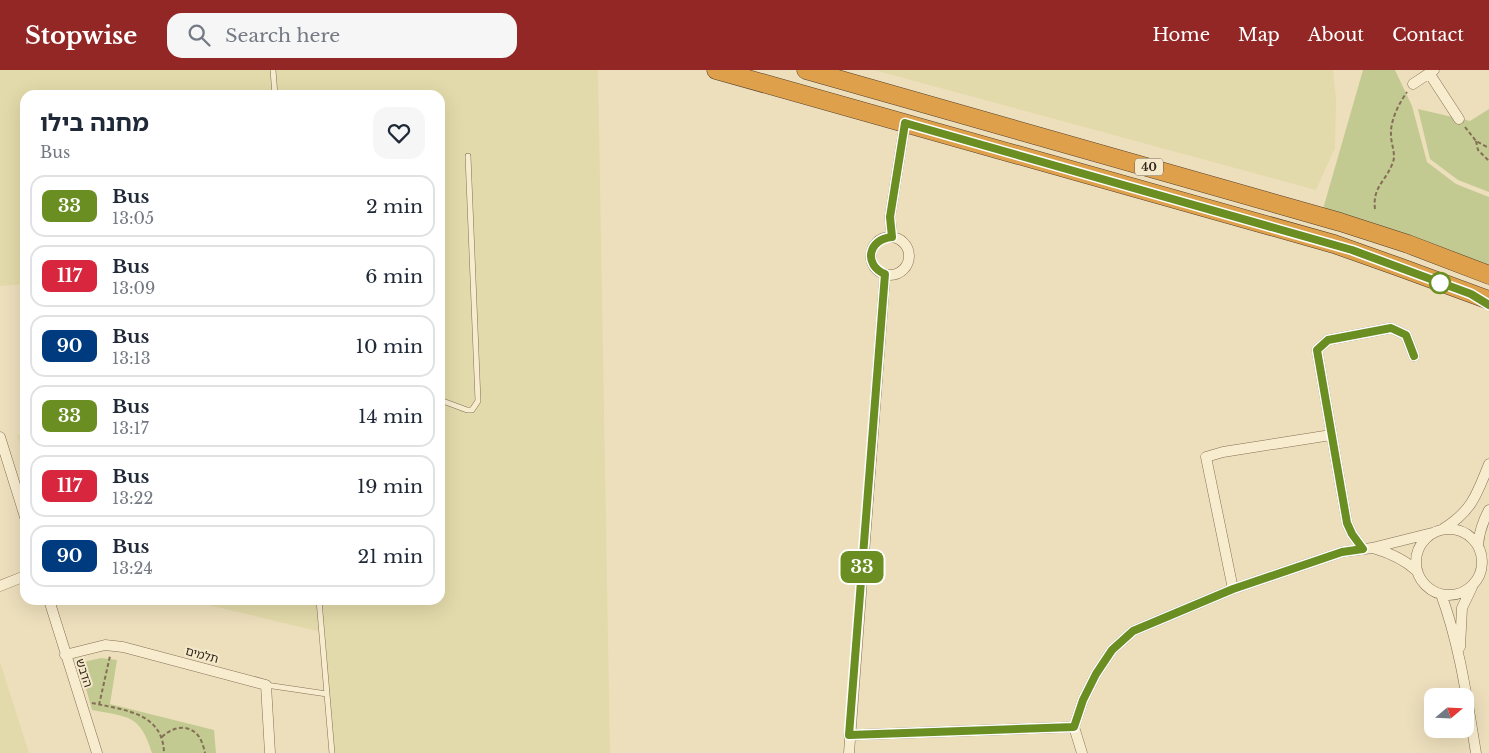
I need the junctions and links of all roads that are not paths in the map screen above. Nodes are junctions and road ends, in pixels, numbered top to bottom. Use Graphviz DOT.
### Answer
graph roads {
  1 [pos="274,70"];
  2 [pos="716,70"];
  3 [pos="806,70"];
  4 [pos="1432,72"];
  5 [pos="1413,84"];
  6 [pos="275,90"];
  7 [pos="1459,119"];
  8 [pos="905,123"];
  9 [pos="468,156"];
  10 [pos="892,237"];
  11 [pos="885,274"];
  12 [pos="1489,275"];
  13 [pos="1471,294"];
  14 [pos="1489,300"];
  15 [pos="1489,305"];
  16 [pos="1414,356"];
  17 [pos="445,402"];
  18 [pos="1331,435"];
  19 [pos="0,438"];
  20 [pos="1489,464"];
  21 [pos="20,501"];
  22 [pos="1489,510"];
  23 [pos="1437,531"];
  24 [pos="1478,545"];
  25 [pos="1368,548"];
  26 [pos="1417,571"];
  27 [pos="20,578"];
  28 [pos="0,586"];
  29 [pos="1472,586"];
  30 [pos="1233,589"];
  31 [pos="1440,594"];
  32 [pos="50,605"];
  33 [pos="319,605"];
  34 [pos="65,655"];
  35 [pos="1459,656"];
  36 [pos="266,685"];
  37 [pos="327,694"];
  38 [pos="1074,727"];
  39 [pos="849,735"];
  40 [pos="97,753"];
  41 [pos="270,753"];
  42 [pos="332,753"];
  43 [pos="849,753"];
  44 [pos="1082,753"];
  45 [pos="1476,753"];
  1 -- 6 [label="lane"];
  2 -- 8 [label="highway, 40"];
  3 -- 12 [label="highway, 40"];
  4 -- 5 [label="street"];
  4 -- 7 [label="street"];
  8 -- 10 [label="street"];
  8 -- 13 [label="highway, 40"];
  9 -- 17 [label="lane"];
  10 -- 11 [label="street"];
  10 -- 11 [label="street"];
  11 -- 39 [label="street"];
  13 -- 14 [label="highway, 40"];
  13 -- 15 [label="highway"];
  16 -- 18 [label="street"];
  18 -- 25 [label="street"];
  18 -- 30 [label="street"];
  19 -- 21 [label="street"];
  20 -- 23 [label="street"];
  22 -- 24 [label="street"];
  23 -- 24 [label="street"];
  23 -- 25 [label="street"];
  23 -- 26 [label="street"];
  24 -- 29 [label="street"];
  25 -- 26 [label="street"];
  25 -- 30 [label="street"];
  26 -- 31 [label="street"];
  27 -- 28 [label="street"];
  29 -- 31 [label="street"];
  29 -- 35 [label="street"];
  30 -- 38 [label="street"];
  31 -- 35 [label="street"];
  32 -- 34 [label="street, הדבש"];
  33 -- 37 [label="lane"];
  34 -- 36 [label="street, תלמים"];
  34 -- 40 [label="street, הדבש"];
  35 -- 45 [label="street"];
  36 -- 37 [label="lane"];
  36 -- 41 [label="street"];
  37 -- 42 [label="lane"];
  38 -- 39 [label="street"];
  38 -- 44 [label="street"];
  39 -- 43 [label="street"];
}
